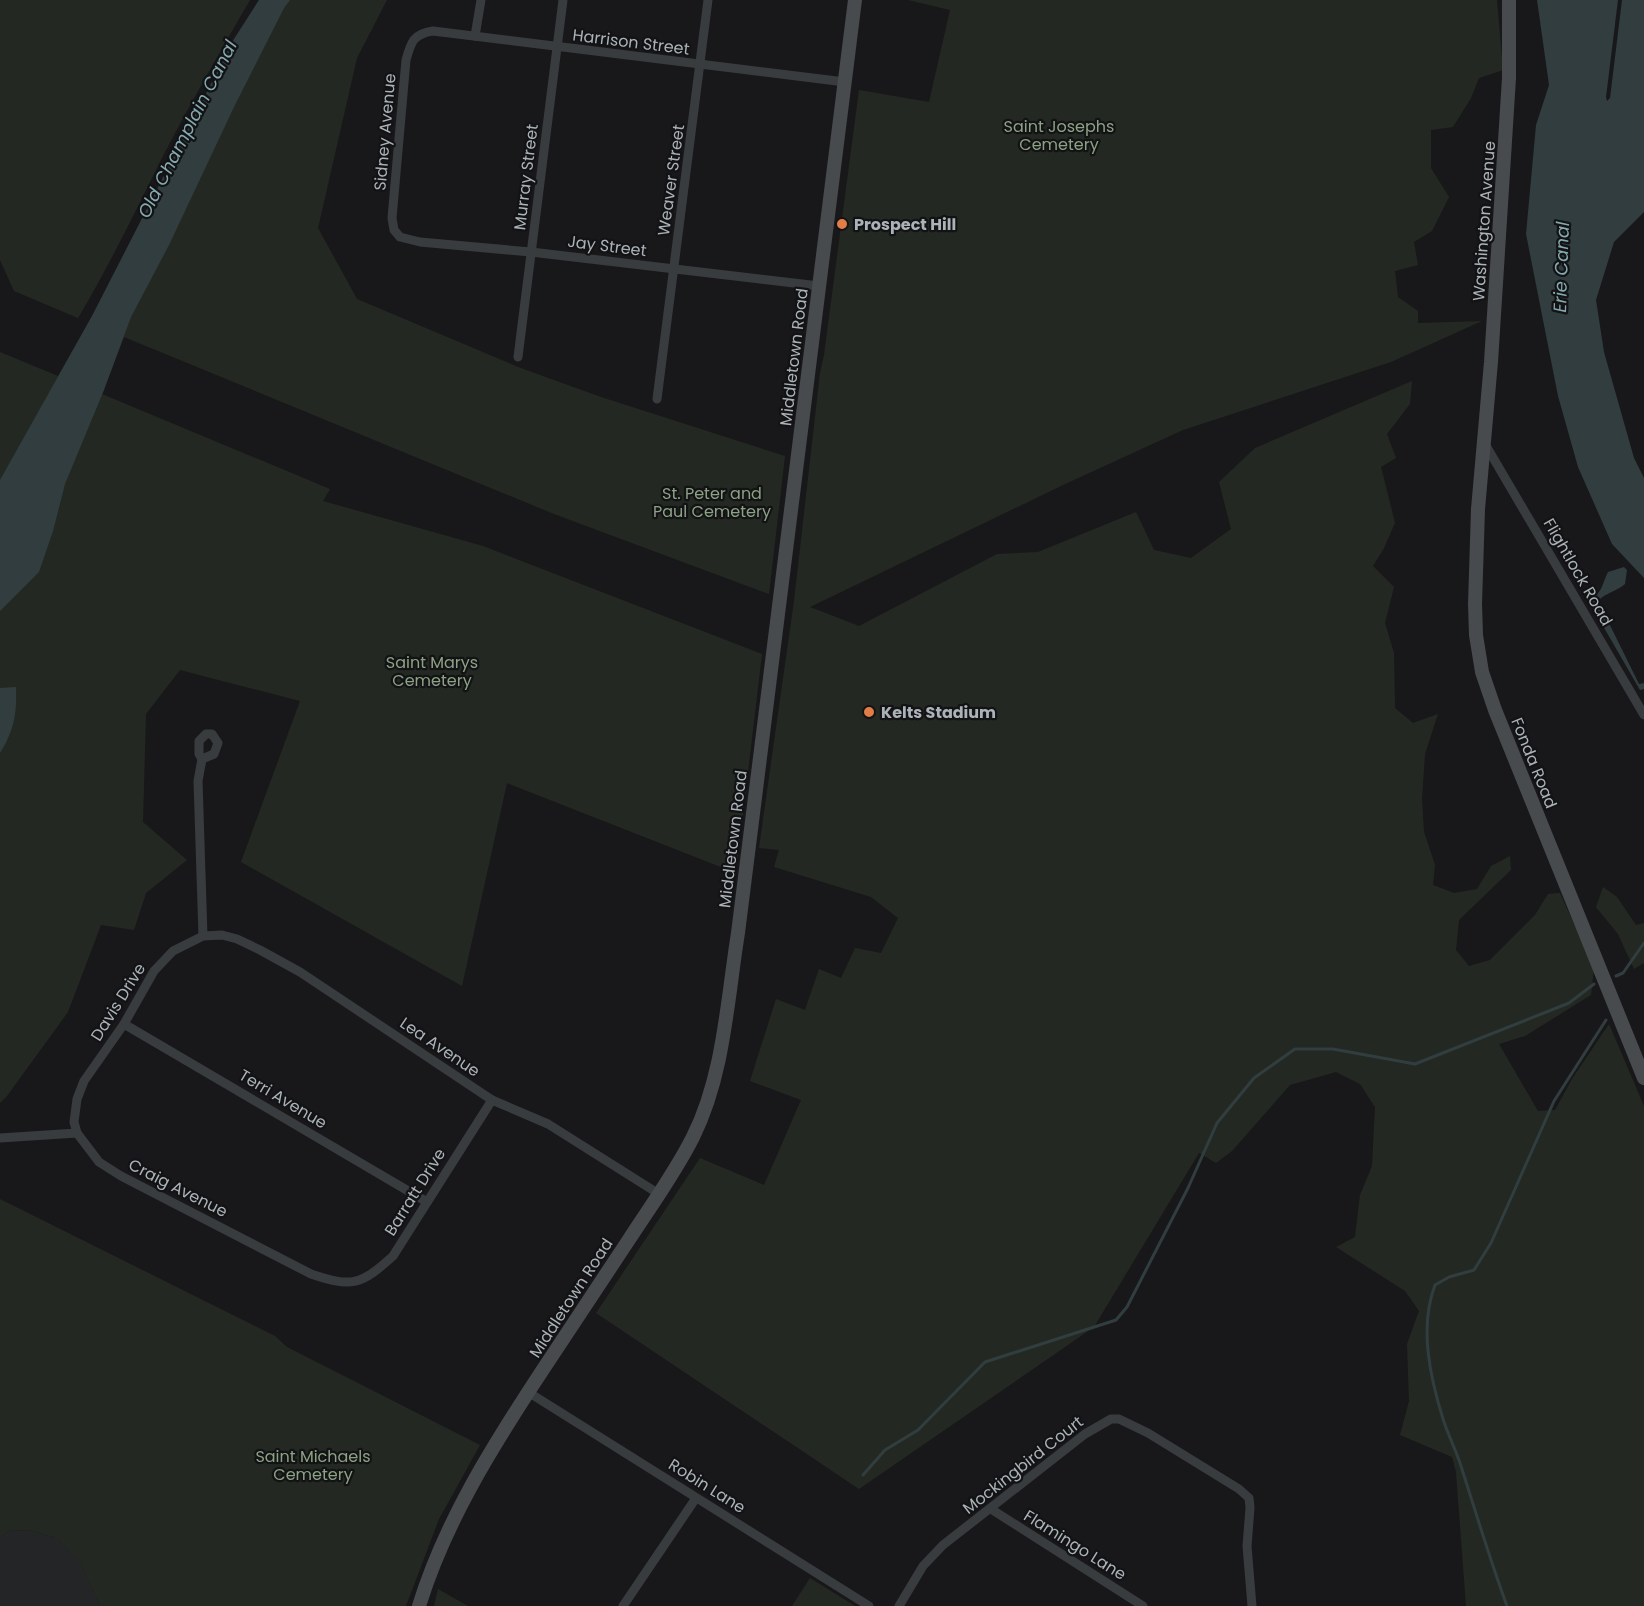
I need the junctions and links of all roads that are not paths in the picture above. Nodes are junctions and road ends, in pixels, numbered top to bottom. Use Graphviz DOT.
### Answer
graph roads {
  1 [pos="481,0"];
  2 [pos="563,0"];
  3 [pos="708,0"];
  4 [pos="855,0"];
  5 [pos="1509,0"];
  6 [pos="475,36"];
  7 [pos="416,38"];
  8 [pos="557,48"];
  9 [pos="702,65"];
  10 [pos="845,82"];
  11 [pos="394,230"];
  12 [pos="531,252"];
  13 [pos="675,270"];
  14 [pos="819,286"];
  15 [pos="518,357"];
  16 [pos="657,399"];
  17 [pos="1485,444"];
  18 [pos="1644,715"];
  19 [pos="202,759"];
  20 [pos="203,936"];
  21 [pos="124,1024"];
  22 [pos="1644,1078"];
  23 [pos="492,1100"];
  24 [pos="76,1133"];
  25 [pos="0,1138"];
  26 [pos="659,1194"];
  27 [pos="427,1202"];
  28 [pos="348,1283"];
  29 [pos="528,1392"];
  30 [pos="696,1498"];
  31 [pos="991,1509"];
  32 [pos="418,1606"];
  33 [pos="623,1606"];
  34 [pos="869,1606"];
  35 [pos="899,1606"];
  36 [pos="1143,1606"];
  37 [pos="1252,1606"];
  1 -- 6 [label="street"];
  2 -- 8 [label="street, Murray Street"];
  3 -- 9 [label="street, Weaver Street"];
  4 -- 10 [label="street, Middletown Road"];
  5 -- 17 [label="street, Washington Avenue"];
  6 -- 7 [label="street, Harrison Street"];
  6 -- 8 [label="street, Harrison Street"];
  7 -- 11 [label="street, Sidney Avenue"];
  8 -- 9 [label="street, Harrison Street"];
  8 -- 12 [label="street, Murray Street"];
  9 -- 10 [label="street, Harrison Street"];
  9 -- 13 [label="street, Weaver Street"];
  10 -- 14 [label="street, Middletown Road"];
  11 -- 12 [label="street, Jay Street"];
  12 -- 13 [label="street, Jay Street"];
  12 -- 15 [label="street, Murray Street"];
  13 -- 14 [label="street, Jay Street"];
  13 -- 16 [label="street, Weaver Street"];
  14 -- 26 [label="street, Middletown Road"];
  17 -- 18 [label="street, Flightlock Road"];
  17 -- 22 [label="street, Fonda Road"];
  19 -- 20 [label="street"];
  20 -- 21 [label="street, Davis Drive"];
  20 -- 23 [label="street, Lea Avenue"];
  21 -- 24 [label="street, Davis Drive"];
  21 -- 27 [label="street, Terri Avenue"];
  23 -- 26 [label="street, Lea Avenue"];
  23 -- 27 [label="street, Barratt Drive"];
  24 -- 25 [label="street"];
  24 -- 28 [label="street, Craig Avenue"];
  26 -- 29 [label="street, Middletown Road"];
  27 -- 28 [label="street, Barratt Drive"];
  29 -- 30 [label="street, Robin Lane"];
  29 -- 32 [label="street, Middletown Road"];
  30 -- 33 [label="street"];
  30 -- 34 [label="street, Robin Lane"];
  31 -- 35 [label="street, Mockingbird Court"];
  31 -- 36 [label="street, Flamingo Lane"];
  31 -- 37 [label="street, Mockingbird Court"];
}
